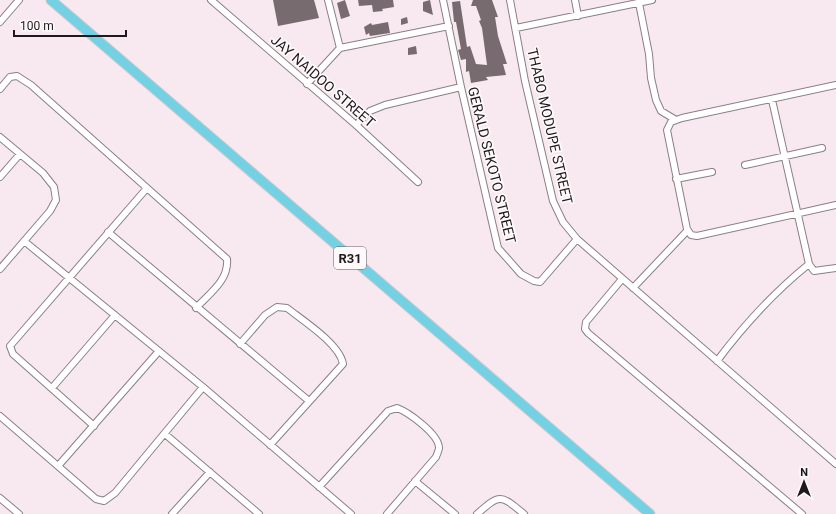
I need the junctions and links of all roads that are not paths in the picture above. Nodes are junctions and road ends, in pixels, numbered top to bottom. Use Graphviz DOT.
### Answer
graph roads {
  1 [pos="19,0"];
  2 [pos="51,0"];
  3 [pos="211,0"];
  4 [pos="328,0"];
  5 [pos="443,0"];
  6 [pos="510,0"];
  7 [pos="575,0"];
  8 [pos="652,0"];
  9 [pos="636,2"];
  10 [pos="578,16"];
  11 [pos="0,22"];
  12 [pos="449,26"];
  13 [pos="516,28"];
  14 [pos="340,48"];
  15 [pos="308,84"];
  16 [pos="836,85"];
  17 [pos="461,88"];
  18 [pos="0,89"];
  19 [pos="772,100"];
  20 [pos="676,120"];
  21 [pos="356,125"];
  22 [pos="0,137"];
  23 [pos="822,148"];
  24 [pos="20,154"];
  25 [pos="784,156"];
  26 [pos="745,165"];
  27 [pos="712,172"];
  28 [pos="0,177"];
  29 [pos="676,179"];
  30 [pos="418,182"];
  31 [pos="147,188"];
  32 [pos="836,205"];
  33 [pos="798,214"];
  34 [pos="687,230"];
  35 [pos="108,232"];
  36 [pos="577,239"];
  37 [pos="24,241"];
  38 [pos="809,264"];
  39 [pos="836,268"];
  40 [pos="0,269"];
  41 [pos="69,277"];
  42 [pos="622,279"];
  43 [pos="633,288"];
  44 [pos="196,308"];
  45 [pos="115,315"];
  46 [pos="240,344"];
  47 [pos="160,351"];
  48 [pos="717,361"];
  49 [pos="203,387"];
  50 [pos="52,388"];
  51 [pos="309,401"];
  52 [pos="0,416"];
  53 [pos="94,426"];
  54 [pos="164,434"];
  55 [pos="270,445"];
  56 [pos="836,464"];
  57 [pos="58,466"];
  58 [pos="210,472"];
  59 [pos="415,481"];
  60 [pos="319,487"];
  61 [pos="0,498"];
  62 [pos="252,508"];
  63 [pos="19,514"];
  64 [pos="172,514"];
  65 [pos="247,514"];
  66 [pos="259,514"];
  67 [pos="351,514"];
  68 [pos="387,514"];
  69 [pos="455,514"];
  70 [pos="477,514"];
  71 [pos="524,514"];
  72 [pos="650,514"];
  73 [pos="802,514"];
  1 -- 11 [label="street"];
  2 -- 72 [label="main road, R31"];
  3 -- 15 [label="street, JAY NAIDOO STREET"];
  4 -- 14 [label="street"];
  5 -- 12 [label="street, GERALD SEKOTO STREET"];
  6 -- 13 [label="street, THABO MODUPE STREET"];
  7 -- 10 [label="street"];
  8 -- 9 [label="street"];
  9 -- 10 [label="street"];
  9 -- 20 [label="street"];
  10 -- 13 [label="street"];
  12 -- 14 [label="street"];
  12 -- 17 [label="street, GERALD SEKOTO STREET"];
  13 -- 36 [label="street, THABO MODUPE STREET"];
  14 -- 15 [label="street"];
  15 -- 21 [label="street, JAY NAIDOO STREET"];
  16 -- 19 [label="street"];
  17 -- 21 [label="street"];
  17 -- 36 [label="street, GERALD SEKOTO STREET"];
  18 -- 31 [label="street"];
  19 -- 20 [label="street"];
  19 -- 25 [label="street"];
  20 -- 29 [label="street"];
  21 -- 30 [label="street, JAY NAIDOO STREET"];
  22 -- 24 [label="street"];
  23 -- 25 [label="street"];
  24 -- 28 [label="street"];
  24 -- 37 [label="street"];
  25 -- 26 [label="street"];
  25 -- 33 [label="street"];
  27 -- 29 [label="street"];
  29 -- 34 [label="street"];
  31 -- 35 [label="street"];
  31 -- 44 [label="street"];
  32 -- 33 [label="street"];
  33 -- 34 [label="street"];
  33 -- 38 [label="street"];
  34 -- 43 [label="street"];
  35 -- 41 [label="street"];
  35 -- 44 [label="street"];
  36 -- 42 [label="street, THABO MODUPE STREET"];
  37 -- 40 [label="street"];
  37 -- 41 [label="street"];
  38 -- 39 [label="street"];
  38 -- 48 [label="street"];
  41 -- 45 [label="street"];
  41 -- 50 [label="street"];
  42 -- 43 [label="street, THABO MODUPE STREET"];
  42 -- 73 [label="street"];
  43 -- 48 [label="street, THABO MODUPE STREET"];
  44 -- 46 [label="street"];
  45 -- 47 [label="street"];
  45 -- 50 [label="street"];
  46 -- 51 [label="street"];
  46 -- 51 [label="street"];
  47 -- 49 [label="street"];
  47 -- 53 [label="street"];
  48 -- 56 [label="street, THABO MODUPE STREET"];
  49 -- 54 [label="street"];
  49 -- 55 [label="street"];
  50 -- 53 [label="street"];
  51 -- 55 [label="street"];
  52 -- 57 [label="street"];
  53 -- 57 [label="street"];
  54 -- 57 [label="street"];
  54 -- 58 [label="street"];
  55 -- 60 [label="street"];
  58 -- 62 [label="street"];
  58 -- 64 [label="street"];
  59 -- 60 [label="street"];
  59 -- 68 [label="street"];
  59 -- 69 [label="street"];
  60 -- 67 [label="street"];
  61 -- 63 [label="street"];
  62 -- 65 [label="street"];
  62 -- 66 [label="street"];
  70 -- 71 [label="street"];
}
